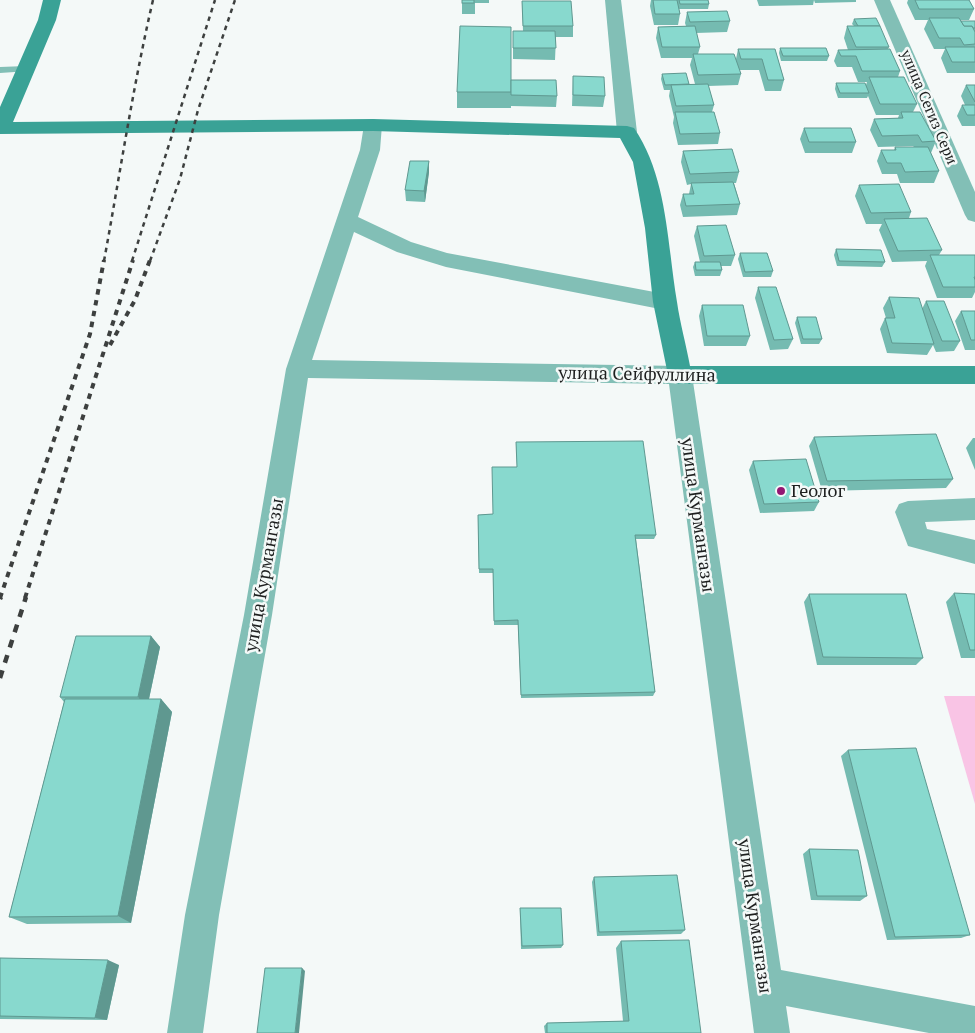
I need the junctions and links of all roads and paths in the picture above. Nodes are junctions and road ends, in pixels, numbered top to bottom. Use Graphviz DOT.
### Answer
graph roads {
  1 [pos="52,0"];
  2 [pos="613,0"];
  3 [pos="882,0"];
  4 [pos="26,68"];
  5 [pos="0,70"];
  6 [pos="5,108"];
  7 [pos="373,125"];
  8 [pos="0,129"];
  9 [pos="627,132"];
  10 [pos="975,215"];
  11 [pos="347,220"];
  12 [pos="665,302"];
  13 [pos="298,369"];
  14 [pos="680,375"];
  15 [pos="975,375"];
  16 [pos="975,509"];
  17 [pos="975,552"];
  18 [pos="764,984"];
  19 [pos="975,1024"];
  20 [pos="185,1033"];
  21 [pos="772,1033"];
  1 -- 4 [label="main road"];
  2 -- 9 [label="street, улица Курмангазы"];
  3 -- 10 [label="street, улица Сегиз Сери"];
  4 -- 5 [label="lane"];
  4 -- 6 [label="main road"];
  6 -- 8 [label="main road"];
  7 -- 8 [label="main road"];
  7 -- 9 [label="main road"];
  7 -- 11 [label="street, улица Курмангазы"];
  9 -- 12 [label="main road, улица Курмангазы"];
  11 -- 12 [label="street"];
  11 -- 13 [label="street, улица Курмангазы"];
  12 -- 14 [label="main road, улица Курмангазы"];
  13 -- 14 [label="street, улица Сейфуллина"];
  13 -- 20 [label="street, улица Курмангазы"];
  14 -- 15 [label="main road, улица Сейфуллина"];
  14 -- 18 [label="street, улица Курмангазы"];
  16 -- 17 [label="street"];
  18 -- 19 [label="street"];
  18 -- 21 [label="street, улица Курмангазы"];
}
